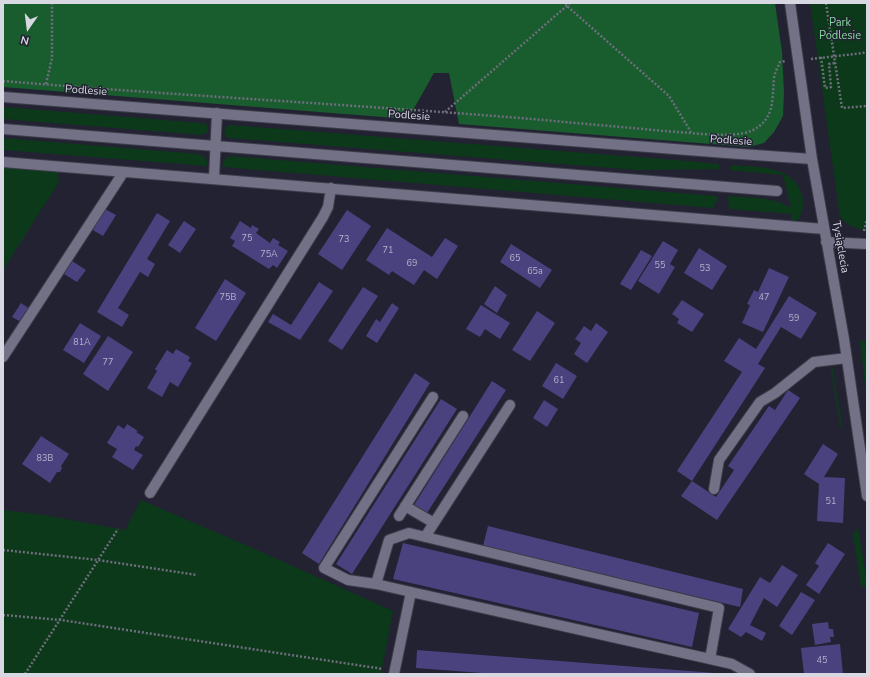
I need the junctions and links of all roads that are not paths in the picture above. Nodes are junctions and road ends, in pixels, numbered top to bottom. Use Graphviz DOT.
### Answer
graph roads {
  1 [pos="790,3"];
  2 [pos="3,97"];
  3 [pos="217,113"];
  4 [pos="3,129"];
  5 [pos="215,146"];
  6 [pos="812,159"];
  7 [pos="3,162"];
  8 [pos="122,172"];
  9 [pos="214,179"];
  10 [pos="331,188"];
  11 [pos="777,191"];
  12 [pos="824,229"];
  13 [pos="826,242"];
  14 [pos="867,244"];
  15 [pos="3,357"];
  16 [pos="847,358"];
  17 [pos="433,397"];
  18 [pos="510,404"];
  19 [pos="463,416"];
  20 [pos="867,426"];
  21 [pos="856,428"];
  22 [pos="714,489"];
  23 [pos="150,493"];
  24 [pos="867,496"];
  25 [pos="405,506"];
  26 [pos="399,516"];
  27 [pos="434,523"];
  28 [pos="425,537"];
  29 [pos="376,584"];
  30 [pos="411,592"];
  31 [pos="710,659"];
  32 [pos="394,672"];
  33 [pos="750,674"];
  1 -- 6 [label="street, Tysiąclecia"];
  2 -- 3 [label="street, Podlesie"];
  3 -- 5 [label="street"];
  3 -- 6 [label="street, Podlesie"];
  4 -- 5 [label="street"];
  5 -- 9 [label="street"];
  5 -- 11 [label="street"];
  6 -- 12 [label="street, Tysiąclecia"];
  7 -- 8 [label="street"];
  8 -- 9 [label="street"];
  8 -- 15 [label="street"];
  9 -- 10 [label="street"];
  10 -- 12 [label="street"];
  10 -- 23 [label="street"];
  12 -- 13 [label="street, Tysiąclecia"];
  13 -- 14 [label="street"];
  13 -- 16 [label="street, Tysiąclecia"];
  16 -- 21 [label="street, Tysiąclecia"];
  16 -- 22 [label="street"];
  17 -- 29 [label="street"];
  18 -- 27 [label="street"];
  19 -- 25 [label="street"];
  20 -- 21 [label="street"];
  21 -- 24 [label="street, Tysiąclecia"];
  25 -- 26 [label="street"];
  25 -- 27 [label="street"];
  27 -- 28 [label="street"];
  28 -- 29 [label="street"];
  28 -- 31 [label="street"];
  29 -- 30 [label="street"];
  30 -- 31 [label="street"];
  30 -- 32 [label="street"];
  31 -- 33 [label="street"];
}
